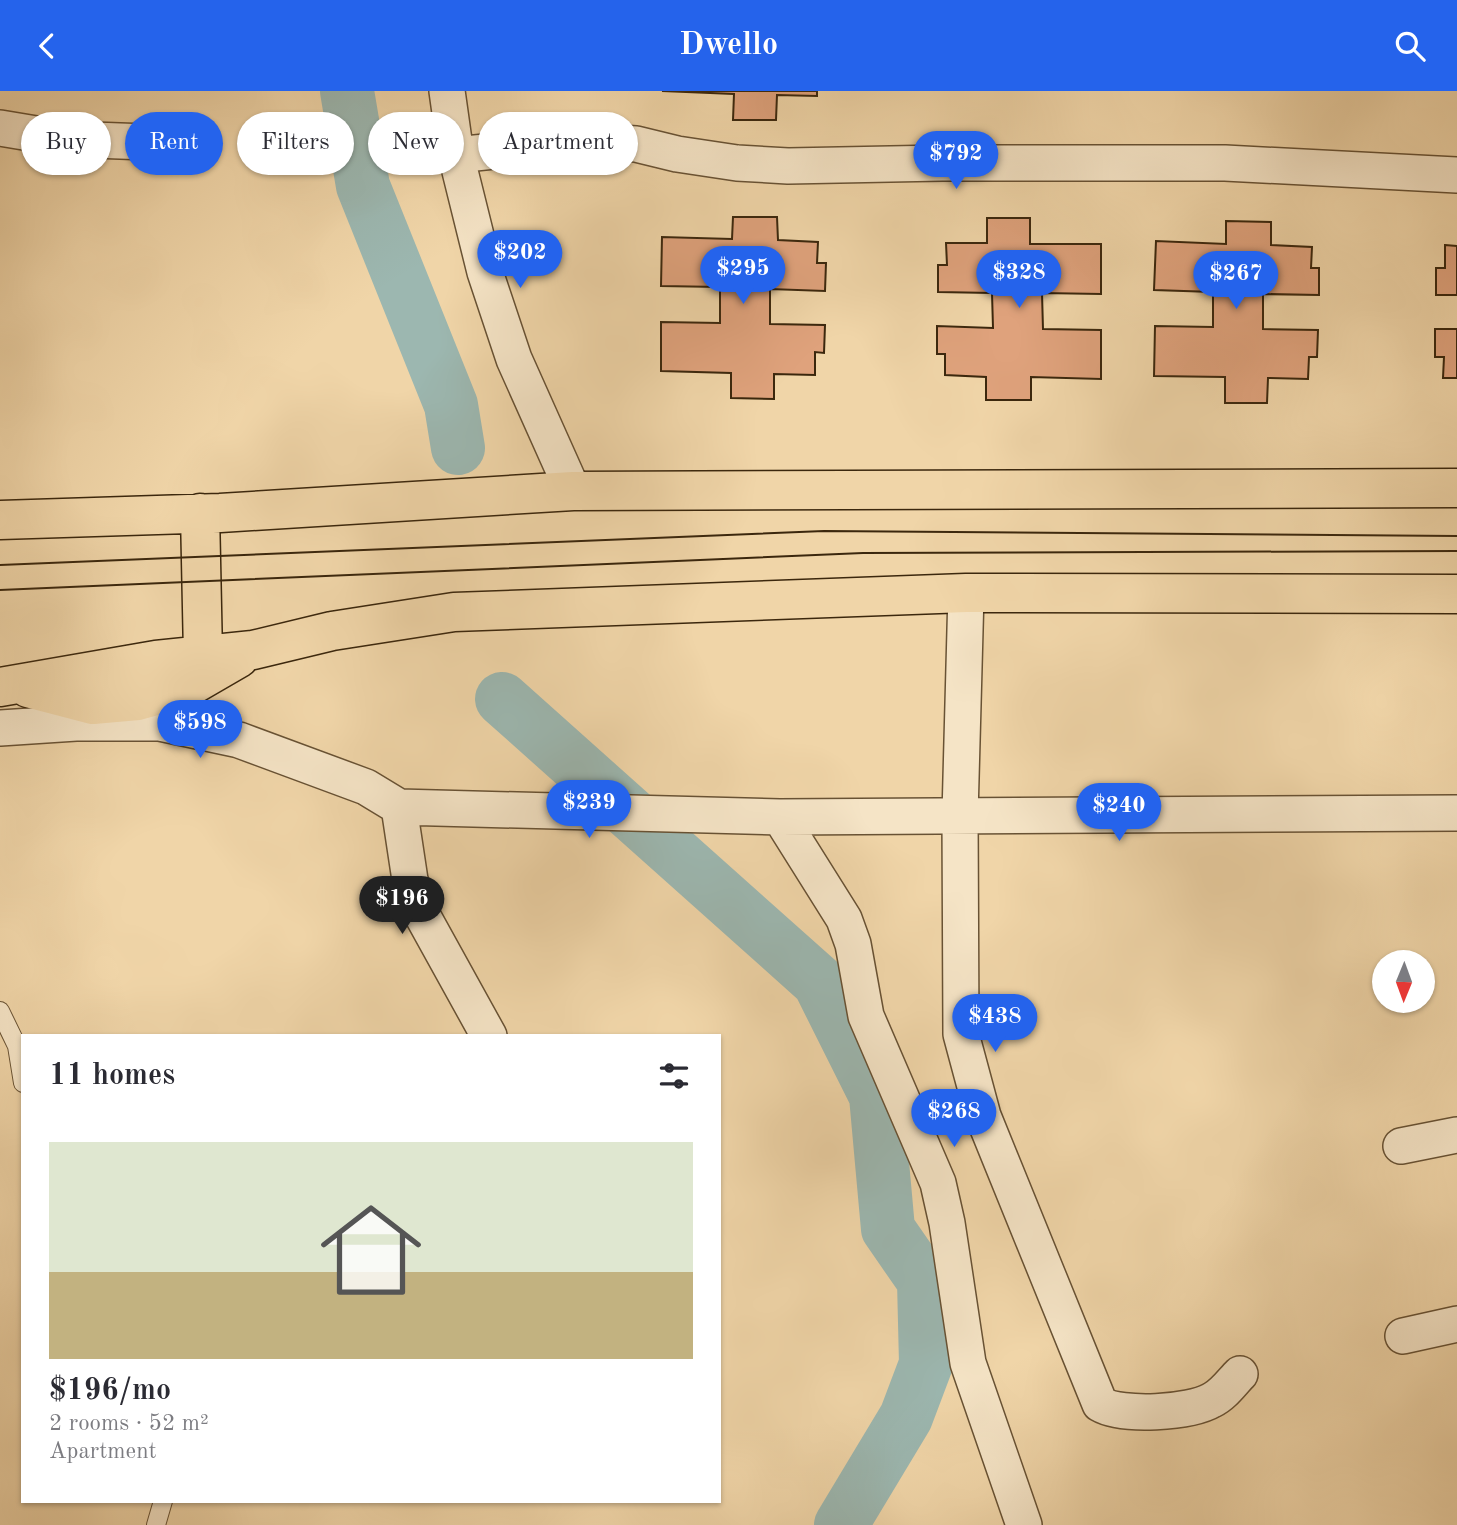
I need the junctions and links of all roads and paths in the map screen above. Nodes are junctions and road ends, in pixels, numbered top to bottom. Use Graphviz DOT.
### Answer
graph roads {
  1 [pos="447,91"];
  2 [pos="450,112"];
  3 [pos="0,128"];
  4 [pos="125,141"];
  5 [pos="464,154"];
  6 [pos="461,175"];
  7 [pos="1457,176"];
  8 [pos="1457,488"];
  9 [pos="573,491"];
  10 [pos="200,513"];
  11 [pos="0,520"];
  12 [pos="966,593"];
  13 [pos="1457,594"];
  14 [pos="253,650"];
  15 [pos="203,655"];
  16 [pos="9,686"];
  17 [pos="0,728"];
  18 [pos="399,807"];
  19 [pos="1457,813"];
  20 [pos="960,815"];
  21 [pos="780,817"];
  22 [pos="0,1011"];
  23 [pos="488,1034"];
  24 [pos="21,1068"];
  25 [pos="1457,1135"];
  26 [pos="1401,1146"];
  27 [pos="1457,1324"];
  28 [pos="1403,1336"];
  29 [pos="1240,1374"];
  30 [pos="162,1503"];
  31 [pos="156,1525"];
  32 [pos="1024,1525"];
  1 -- 2 [label="street"];
  3 -- 4 [label="street"];
  5 -- 7 [label="street"];
  6 -- 9 [label="street"];
  8 -- 9 [label="main road"];
  9 -- 10 [label="main road"];
  10 -- 11 [label="main road"];
  10 -- 15 [label="main road"];
  12 -- 13 [label="main road"];
  12 -- 14 [label="main road"];
  12 -- 20 [label="street"];
  14 -- 15 [label="main road"];
  14 -- 16 [label="main road"];
  15 -- 16 [label="main road"];
  17 -- 18 [label="street"];
  18 -- 21 [label="street"];
  18 -- 23 [label="street"];
  19 -- 20 [label="street"];
  20 -- 21 [label="street"];
  20 -- 29 [label="street"];
  21 -- 32 [label="street"];
  22 -- 24 [label="lane"];
  25 -- 26 [label="street"];
  27 -- 28 [label="street"];
  30 -- 31 [label="lane"];
}
